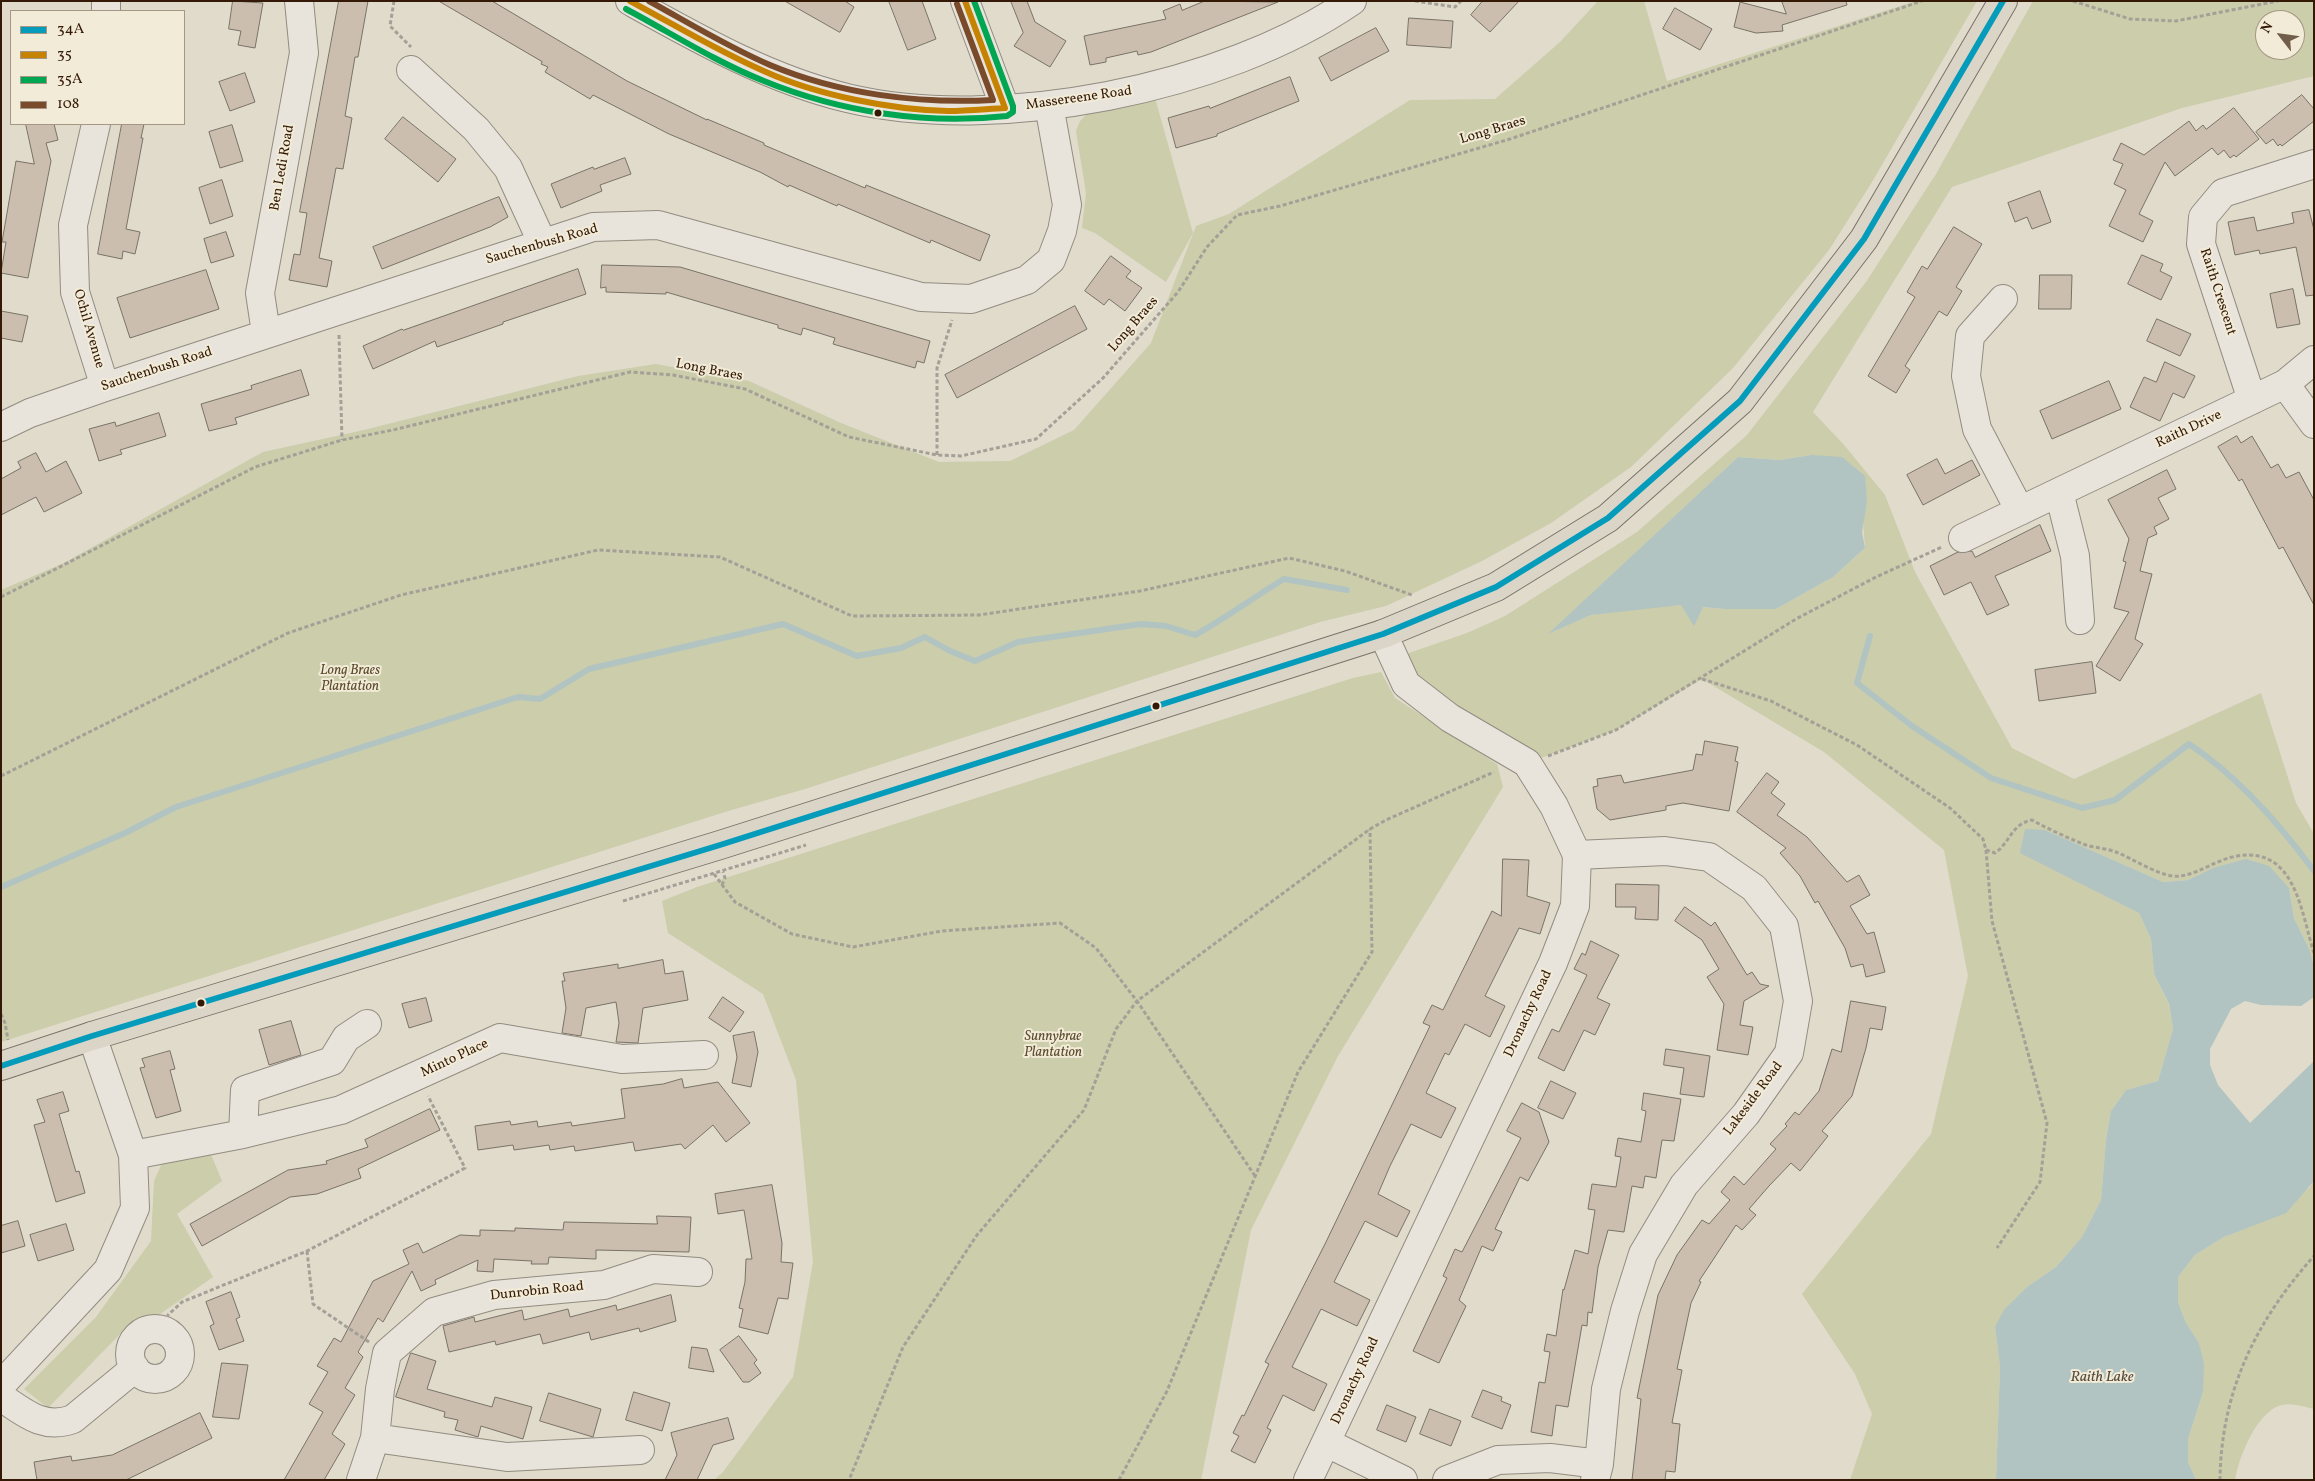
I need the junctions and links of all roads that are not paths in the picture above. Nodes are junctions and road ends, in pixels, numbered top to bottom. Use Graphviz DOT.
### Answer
graph roads {
  1 [pos="299,1"];
  2 [pos="630,1"];
  3 [pos="965,1"];
  4 [pos="1352,1"];
  5 [pos="2003,1"];
  6 [pos="412,70"];
  7 [pos="1049,105"];
  8 [pos="1005,108"];
  9 [pos="96,125"];
  10 [pos="2314,164"];
  11 [pos="542,242"];
  12 [pos="2003,299"];
  13 [pos="266,334"];
  14 [pos="2314,360"];
  15 [pos="2285,384"];
  16 [pos="105,387"];
  17 [pos="2252,400"];
  18 [pos="2314,424"];
  19 [pos="1,427"];
  20 [pos="2059,492"];
  21 [pos="2020,511"];
  22 [pos="1963,538"];
  23 [pos="2080,620"];
  24 [pos="1383,634"];
  25 [pos="1578,855"];
  26 [pos="367,1024"];
  27 [pos="92,1036"];
  28 [pos="704,1055"];
  29 [pos="5,1057"];
  30 [pos="243,1134"];
  31 [pos="133,1155"];
  32 [pos="698,1272"];
  33 [pos="135,1368"];
  34 [pos="1,1385"];
  35 [pos="1,1397"];
  36 [pos="375,1438"];
  37 [pos="1327,1442"];
  38 [pos="640,1450"];
  39 [pos="1597,1472"];
  40 [pos="361,1480"];
  41 [pos="1308,1480"];
  42 [pos="1403,1480"];
  43 [pos="1447,1480"];
  1 -- 13 [label="street, Ben Ledi Road"];
  2 -- 8 [label="street, Massereene Road"];
  3 -- 8 [label="street"];
  4 -- 7 [label="street, Massereene Road"];
  5 -- 24 [label="main road"];
  6 -- 11 [label="street"];
  7 -- 8 [label="street, Massereene Road"];
  7 -- 11 [label="street, Sauchenbush Road"];
  9 -- 16 [label="street, Ochil Avenue"];
  10 -- 17 [label="street, Raith Crescent"];
  11 -- 13 [label="street, Sauchenbush Road"];
  12 -- 21 [label="street"];
  13 -- 16 [label="street, Sauchenbush Road"];
  14 -- 15 [label="street, Raith Drive"];
  15 -- 17 [label="street, Raith Drive"];
  15 -- 18 [label="street"];
  16 -- 19 [label="street, Sauchenbush Road"];
  17 -- 20 [label="street, Raith Drive"];
  20 -- 21 [label="street, Raith Drive"];
  20 -- 23 [label="street"];
  21 -- 22 [label="street, Raith Drive"];
  24 -- 25 [label="street, Dronachy Road"];
  24 -- 27 [label="main road"];
  25 -- 37 [label="street, Dronachy Road"];
  25 -- 39 [label="street, Lakeside Road"];
  26 -- 30 [label="street"];
  27 -- 29 [label="main road"];
  27 -- 31 [label="street"];
  28 -- 30 [label="street, Minto Place"];
  30 -- 31 [label="street, Minto Place"];
  31 -- 34 [label="street"];
  32 -- 36 [label="street, Dunrobin Road"];
  33 -- 33 [label="street"];
  33 -- 35 [label="street"];
  36 -- 38 [label="street"];
  36 -- 40 [label="street"];
  37 -- 41 [label="street, Dronachy Road"];
  37 -- 42 [label="street"];
  39 -- 43 [label="street"];
}
